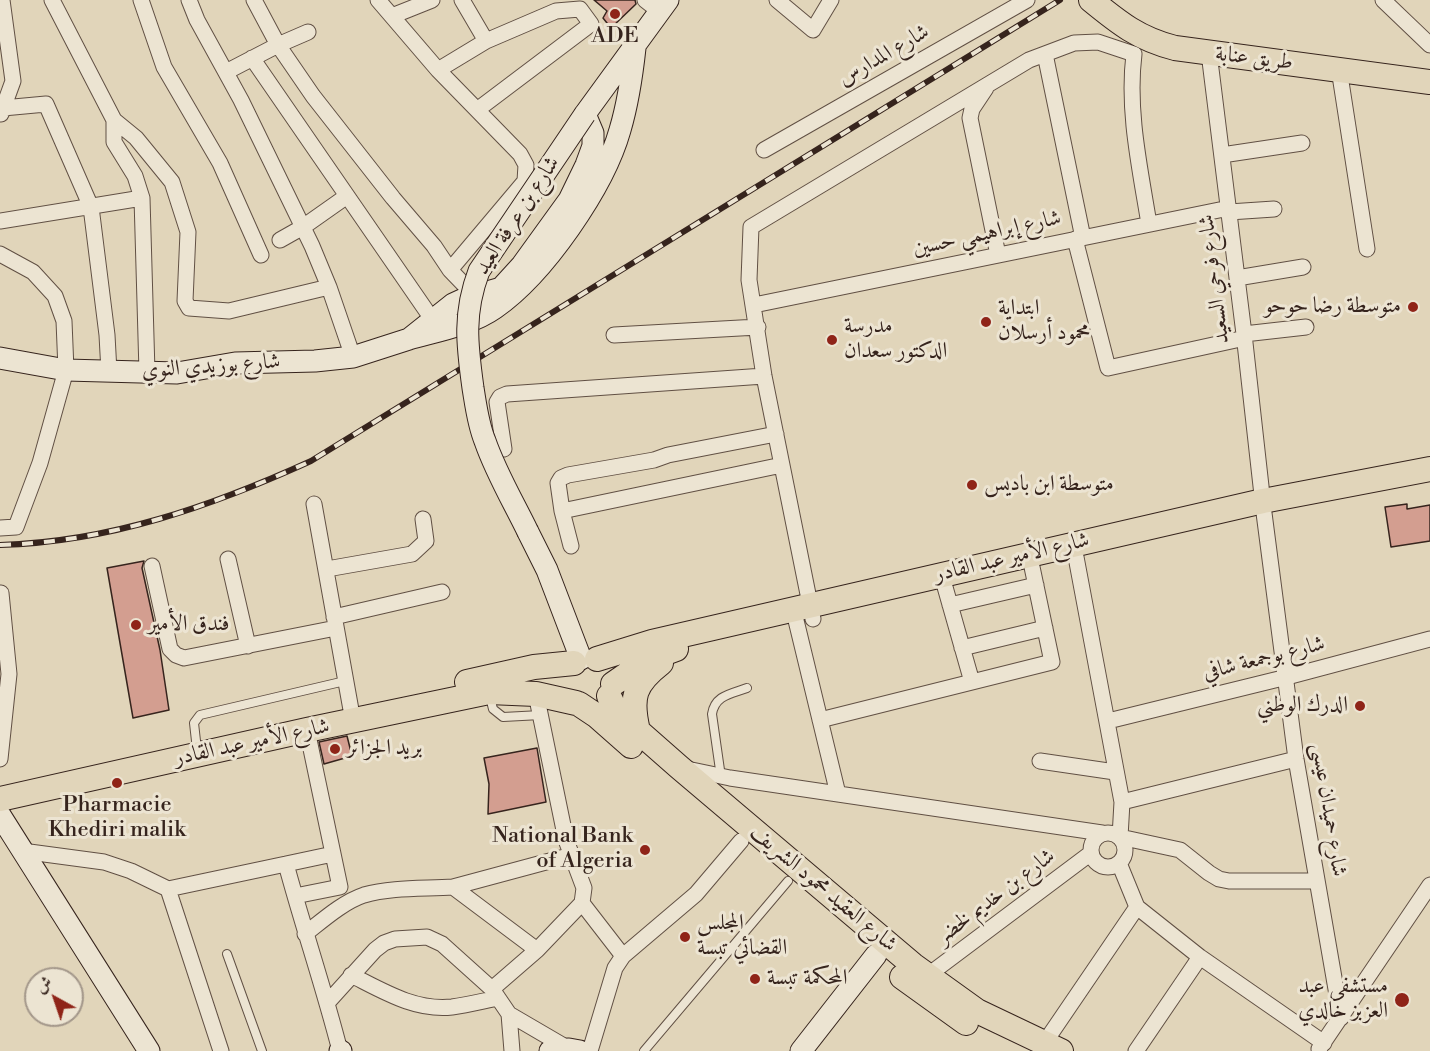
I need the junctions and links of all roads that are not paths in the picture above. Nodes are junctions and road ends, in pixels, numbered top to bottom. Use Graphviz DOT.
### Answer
graph roads {
  1 [pos="52,0"];
  2 [pos="141,0"];
  3 [pos="189,0"];
  4 [pos="254,0"];
  5 [pos="378,0"];
  6 [pos="432,0"];
  7 [pos="462,0"];
  8 [pos="777,0"];
  9 [pos="831,0"];
  10 [pos="1027,0"];
  11 [pos="1091,0"];
  12 [pos="1383,0"];
  13 [pos="657,4"];
  14 [pos="581,5"];
  15 [pos="2,9"];
  16 [pos="392,16"];
  17 [pos="308,32"];
  18 [pos="486,41"];
  19 [pos="278,45"];
  20 [pos="1430,45"];
  21 [pos="635,48"];
  22 [pos="1209,53"];
  23 [pos="1045,54"];
  24 [pos="252,58"];
  25 [pos="1339,69"];
  26 [pos="438,70"];
  27 [pos="226,72"];
  28 [pos="1430,82"];
  29 [pos="990,83"];
  30 [pos="589,109"];
  31 [pos="477,110"];
  32 [pos="2,112"];
  33 [pos="114,120"];
  34 [pos="620,131"];
  35 [pos="1302,143"];
  36 [pos="764,150"];
  37 [pos="1222,155"];
  38 [pos="348,196"];
  39 [pos="142,198"];
  40 [pos="91,207"];
  41 [pos="1274,208"];
  42 [pos="1229,210"];
  43 [pos="0,221"];
  44 [pos="1149,224"];
  45 [pos="303,227"];
  46 [pos="1079,238"];
  47 [pos="280,240"];
  48 [pos="1367,249"];
  49 [pos="0,254"];
  50 [pos="261,255"];
  51 [pos="998,255"];
  52 [pos="1303,267"];
  53 [pos="450,270"];
  54 [pos="1237,278"];
  55 [pos="329,287"];
  56 [pos="474,296"];
  57 [pos="754,305"];
  58 [pos="494,309"];
  59 [pos="432,319"];
  60 [pos="758,327"];
  61 [pos="1306,327"];
  62 [pos="614,335"];
  63 [pos="1244,336"];
  64 [pos="409,339"];
  65 [pos="4,355"];
  66 [pos="353,357"];
  67 [pos="66,370"];
  68 [pos="109,372"];
  69 [pos="147,372"];
  70 [pos="764,376"];
  71 [pos="776,434"];
  72 [pos="504,448"];
  73 [pos="782,465"];
  74 [pos="1430,469"];
  75 [pos="1430,483"];
  76 [pos="314,504"];
  77 [pos="1263,507"];
  78 [pos="562,511"];
  79 [pos="423,519"];
  80 [pos="0,528"];
  81 [pos="572,546"];
  82 [pos="1076,556"];
  83 [pos="228,560"];
  84 [pos="152,566"];
  85 [pos="327,569"];
  86 [pos="1034,576"];
  87 [pos="442,592"];
  88 [pos="1,593"];
  89 [pos="947,596"];
  90 [pos="803,613"];
  91 [pos="335,622"];
  92 [pos="1045,628"];
  93 [pos="1430,639"];
  94 [pos="248,646"];
  95 [pos="680,648"];
  96 [pos="962,648"];
  97 [pos="584,660"];
  98 [pos="1287,677"];
  99 [pos="345,681"];
  100 [pos="972,682"];
  101 [pos="747,688"];
  102 [pos="611,690"];
  103 [pos="578,704"];
  104 [pos="538,705"];
  105 [pos="352,714"];
  106 [pos="820,720"];
  107 [pos="1108,721"];
  108 [pos="307,730"];
  109 [pos="638,731"];
  110 [pos="196,741"];
  111 [pos="0,759"];
  112 [pos="1296,759"];
  113 [pos="1040,761"];
  114 [pos="679,767"];
  115 [pos="1115,772"];
  116 [pos="721,777"];
  117 [pos="0,785"];
  118 [pos="838,794"];
  119 [pos="0,799"];
  120 [pos="1122,802"];
  121 [pos="0,815"];
  122 [pos="1102,833"];
  123 [pos="1120,837"];
  124 [pos="741,841"];
  125 [pos="22,851"];
  126 [pos="1091,853"];
  127 [pos="333,854"];
  128 [pos="572,855"];
  129 [pos="1119,863"];
  130 [pos="286,864"];
  131 [pos="788,881"];
  132 [pos="1317,881"];
  133 [pos="1430,885"];
  134 [pos="453,886"];
  135 [pos="340,887"];
  136 [pos="168,889"];
  137 [pos="295,896"];
  138 [pos="582,903"];
  139 [pos="344,905"];
  140 [pos="1137,907"];
  141 [pos="305,933"];
  142 [pos="537,950"];
  143 [pos="226,954"];
  144 [pos="876,955"];
  145 [pos="622,956"];
  146 [pos="1200,957"];
  147 [pos="351,975"];
  148 [pos="927,976"];
  149 [pos="495,993"];
  150 [pos="328,1002"];
  151 [pos="509,1014"];
  152 [pos="1341,1018"];
  153 [pos="1037,1047"];
  154 [pos="1321,1047"];
  155 [pos="566,1050"];
  156 [pos="149,1051"];
  157 [pos="221,1051"];
  158 [pos="262,1051"];
  159 [pos="341,1051"];
  160 [pos="512,1051"];
  161 [pos="590,1051"];
  162 [pos="644,1051"];
  163 [pos="801,1051"];
  164 [pos="1136,1051"];
  1 -- 33 [label="street"];
  2 -- 50 [label="street"];
  3 -- 27 [label="street"];
  4 -- 19 [label="street"];
  5 -- 16 [label="street"];
  6 -- 16 [label="street"];
  7 -- 18 [label="street"];
  8 -- 9 [label="street"];
  10 -- 36 [label="street, شارع المدارس"];
  11 -- 22 [label="main road, طريق عنابة"];
  12 -- 20 [label="street"];
  13 -- 21 [label="street, شارع بن عرفة العيد"];
  14 -- 18 [label="street"];
  14 -- 31 [label="street"];
  15 -- 32 [label="street"];
  16 -- 26 [label="street"];
  17 -- 19 [label="street"];
  18 -- 26 [label="street"];
  19 -- 24 [label="street"];
  19 -- 53 [label="street"];
  21 -- 30 [label="street, شارع بن عرفة العيد"];
  21 -- 34 [label="street, شارع بوزيدي النوي"];
  22 -- 25 [label="main road, طريق عنابة"];
  22 -- 37 [label="street, شارع فرحي السعيد"];
  23 -- 29 [label="street"];
  23 -- 44 [label="street"];
  23 -- 46 [label="street"];
  24 -- 27 [label="street"];
  24 -- 38 [label="street"];
  25 -- 28 [label="main road, طريق عنابة"];
  25 -- 48 [label="street"];
  26 -- 31 [label="street"];
  27 -- 45 [label="street"];
  29 -- 51 [label="street"];
  29 -- 57 [label="street"];
  30 -- 34 [label="street"];
  30 -- 56 [label="street, شارع بوزيدي النوي"];
  30 -- 97 [label="street, شارع بن عرفة العيد, bridge"];
  31 -- 53 [label="street"];
  32 -- 40 [label="street"];
  33 -- 39 [label="street"];
  33 -- 55 [label="street"];
  34 -- 58 [label="street, شارع بوزيدي النوي"];
  35 -- 37 [label="street"];
  37 -- 42 [label="street, شارع فرحي السعيد"];
  38 -- 45 [label="street"];
  38 -- 59 [label="street"];
  39 -- 40 [label="street"];
  39 -- 69 [label="street"];
  40 -- 43 [label="street"];
  40 -- 68 [label="street"];
  41 -- 42 [label="street, شارع إبراهيمي حسين"];
  42 -- 44 [label="street, شارع إبراهيمي حسين"];
  42 -- 54 [label="street, شارع فرحي السعيد"];
  44 -- 46 [label="street, شارع إبراهيمي حسين"];
  45 -- 47 [label="street"];
  45 -- 55 [label="street"];
  46 -- 51 [label="street, شارع إبراهيمي حسين"];
  46 -- 63 [label="street"];
  49 -- 67 [label="street"];
  51 -- 57 [label="street, شارع إبراهيمي حسين"];
  52 -- 54 [label="street"];
  53 -- 56 [label="street"];
  54 -- 63 [label="street, شارع فرحي السعيد"];
  55 -- 66 [label="street"];
  56 -- 58 [label="street"];
  56 -- 59 [label="street, شارع بوزيدي النوي"];
  57 -- 60 [label="street"];
  58 -- 64 [label="street, شارع بوزيدي النوي"];
  59 -- 64 [label="street, شارع بوزيدي النوي"];
  60 -- 62 [label="street"];
  60 -- 70 [label="street"];
  61 -- 63 [label="street"];
  63 -- 77 [label="street, شارع فرحي السعيد"];
  64 -- 66 [label="street, شارع بوزيدي النوي"];
  65 -- 67 [label="street, شارع بوزيدي النوي"];
  66 -- 69 [label="street, شارع بوزيدي النوي"];
  67 -- 68 [label="street, شارع بوزيدي النوي"];
  67 -- 80 [label="street"];
  68 -- 69 [label="street, شارع بوزيدي النوي"];
  70 -- 71 [label="street"];
  70 -- 72 [label="street"];
  71 -- 73 [label="street"];
  71 -- 78 [label="street"];
  73 -- 78 [label="street"];
  73 -- 90 [label="street"];
  74 -- 77 [label="main road, شارع الأمير عبد القادر"];
  75 -- 77 [label="main road, شارع الأمير عبد القادر"];
  76 -- 85 [label="street"];
  77 -- 82 [label="main road, شارع الأمير عبد القادر"];
  77 -- 90 [label="main road, شارع الأمير عبد القادر"];
  77 -- 98 [label="street, شارع حميدان عيسى"];
  78 -- 81 [label="street"];
  79 -- 85 [label="street"];
  82 -- 86 [label="main road, شارع الأمير عبد القادر"];
  82 -- 107 [label="street"];
  83 -- 94 [label="street"];
  84 -- 94 [label="street"];
  85 -- 91 [label="street"];
  86 -- 89 [label="main road, شارع الأمير عبد القادر"];
  86 -- 92 [label="street"];
  87 -- 91 [label="street"];
  88 -- 111 [label="street"];
  89 -- 90 [label="main road, شارع الأمير عبد القادر"];
  89 -- 96 [label="street"];
  90 -- 95 [label="main road, شارع الأمير عبد القادر"];
  90 -- 97 [label="main road, شارع الأمير عبد القادر"];
  90 -- 106 [label="street"];
  91 -- 94 [label="street"];
  91 -- 99 [label="street"];
  92 -- 96 [label="street"];
  92 -- 100 [label="street"];
  93 -- 98 [label="street, شارع بوجمعة شافي"];
  95 -- 102 [label="main road, شارع الأمير عبد القادر"];
  95 -- 109 [label="main road"];
  96 -- 100 [label="street"];
  97 -- 102 [label="main road"];
  97 -- 103 [label="main road"];
  97 -- 105 [label="main road, شارع الأمير عبد القادر"];
  98 -- 107 [label="street, شارع بوجمعة شافي"];
  98 -- 112 [label="street, شارع حميدان عيسى"];
  99 -- 105 [label="street"];
  99 -- 110 [label="lane"];
  100 -- 106 [label="street"];
  101 -- 116 [label="lane"];
  102 -- 103 [label="main road"];
  102 -- 109 [label="main road, شارع العقيد محمود الشريف"];
  103 -- 104 [label="main road, شارع الأمير عبد القادر"];
  103 -- 124 [label="main road, شارع العقيد محمود الشريف"];
  104 -- 105 [label="main road, شارع الأمير عبد القادر"];
  104 -- 128 [label="street"];
  105 -- 108 [label="main road, شارع الأمير عبد القادر"];
  105 -- 110 [label="main road, شارع الأمير عبد القادر"];
  106 -- 118 [label="street"];
  107 -- 115 [label="street"];
  108 -- 119 [label="main road, شارع الأمير عبد القادر"];
  108 -- 127 [label="street"];
  109 -- 114 [label="main road, شارع العقيد محمود الشريف"];
  110 -- 117 [label="main road, شارع الأمير عبد القادر"];
  112 -- 120 [label="street"];
  112 -- 132 [label="street, شارع حميدان عيسى"];
  113 -- 115 [label="street"];
  114 -- 116 [label="street"];
  114 -- 148 [label="main road, شارع العقيد محمود الشريف"];
  115 -- 120 [label="street"];
  116 -- 118 [label="street"];
  118 -- 122 [label="street"];
  120 -- 123 [label="street"];
  121 -- 125 [label="street"];
  122 -- 123 [label="street"];
  122 -- 126 [label="street"];
  123 -- 129 [label="street"];
  123 -- 132 [label="street"];
  124 -- 131 [label="main road, شارع العقيد محمود الشريف"];
  124 -- 145 [label="street"];
  125 -- 136 [label="street"];
  125 -- 156 [label="street"];
  126 -- 129 [label="street"];
  126 -- 148 [label="street, شارع بن خديم لخضر"];
  127 -- 130 [label="street"];
  127 -- 135 [label="street"];
  128 -- 134 [label="street"];
  128 -- 138 [label="street"];
  129 -- 140 [label="street"];
  130 -- 136 [label="street"];
  130 -- 137 [label="street"];
  131 -- 144 [label="main road, شارع العقيد محمود الشريف"];
  131 -- 162 [label="lane"];
  132 -- 152 [label="street, شارع حميدان عيسى"];
  133 -- 152 [label="street"];
  134 -- 139 [label="street"];
  134 -- 142 [label="street"];
  135 -- 137 [label="street"];
  135 -- 139 [label="street"];
  136 -- 157 [label="street"];
  137 -- 141 [label="street"];
  138 -- 142 [label="street"];
  138 -- 145 [label="street"];
  139 -- 141 [label="street"];
  140 -- 146 [label="street"];
  140 -- 153 [label="street"];
  141 -- 150 [label="street"];
  142 -- 149 [label="street"];
  143 -- 158 [label="lane"];
  144 -- 153 [label="main road, شارع العقيد محمود الشريف"];
  144 -- 163 [label="street"];
  145 -- 161 [label="street"];
  146 -- 154 [label="street"];
  146 -- 164 [label="street"];
  147 -- 149 [label="street"];
  147 -- 149 [label="street"];
  147 -- 150 [label="street"];
  148 -- 153 [label="main road, شارع العقيد محمود الشريف"];
  149 -- 151 [label="street"];
  150 -- 159 [label="street"];
  151 -- 155 [label="street"];
  151 -- 160 [label="street"];
  152 -- 154 [label="street"];
}
